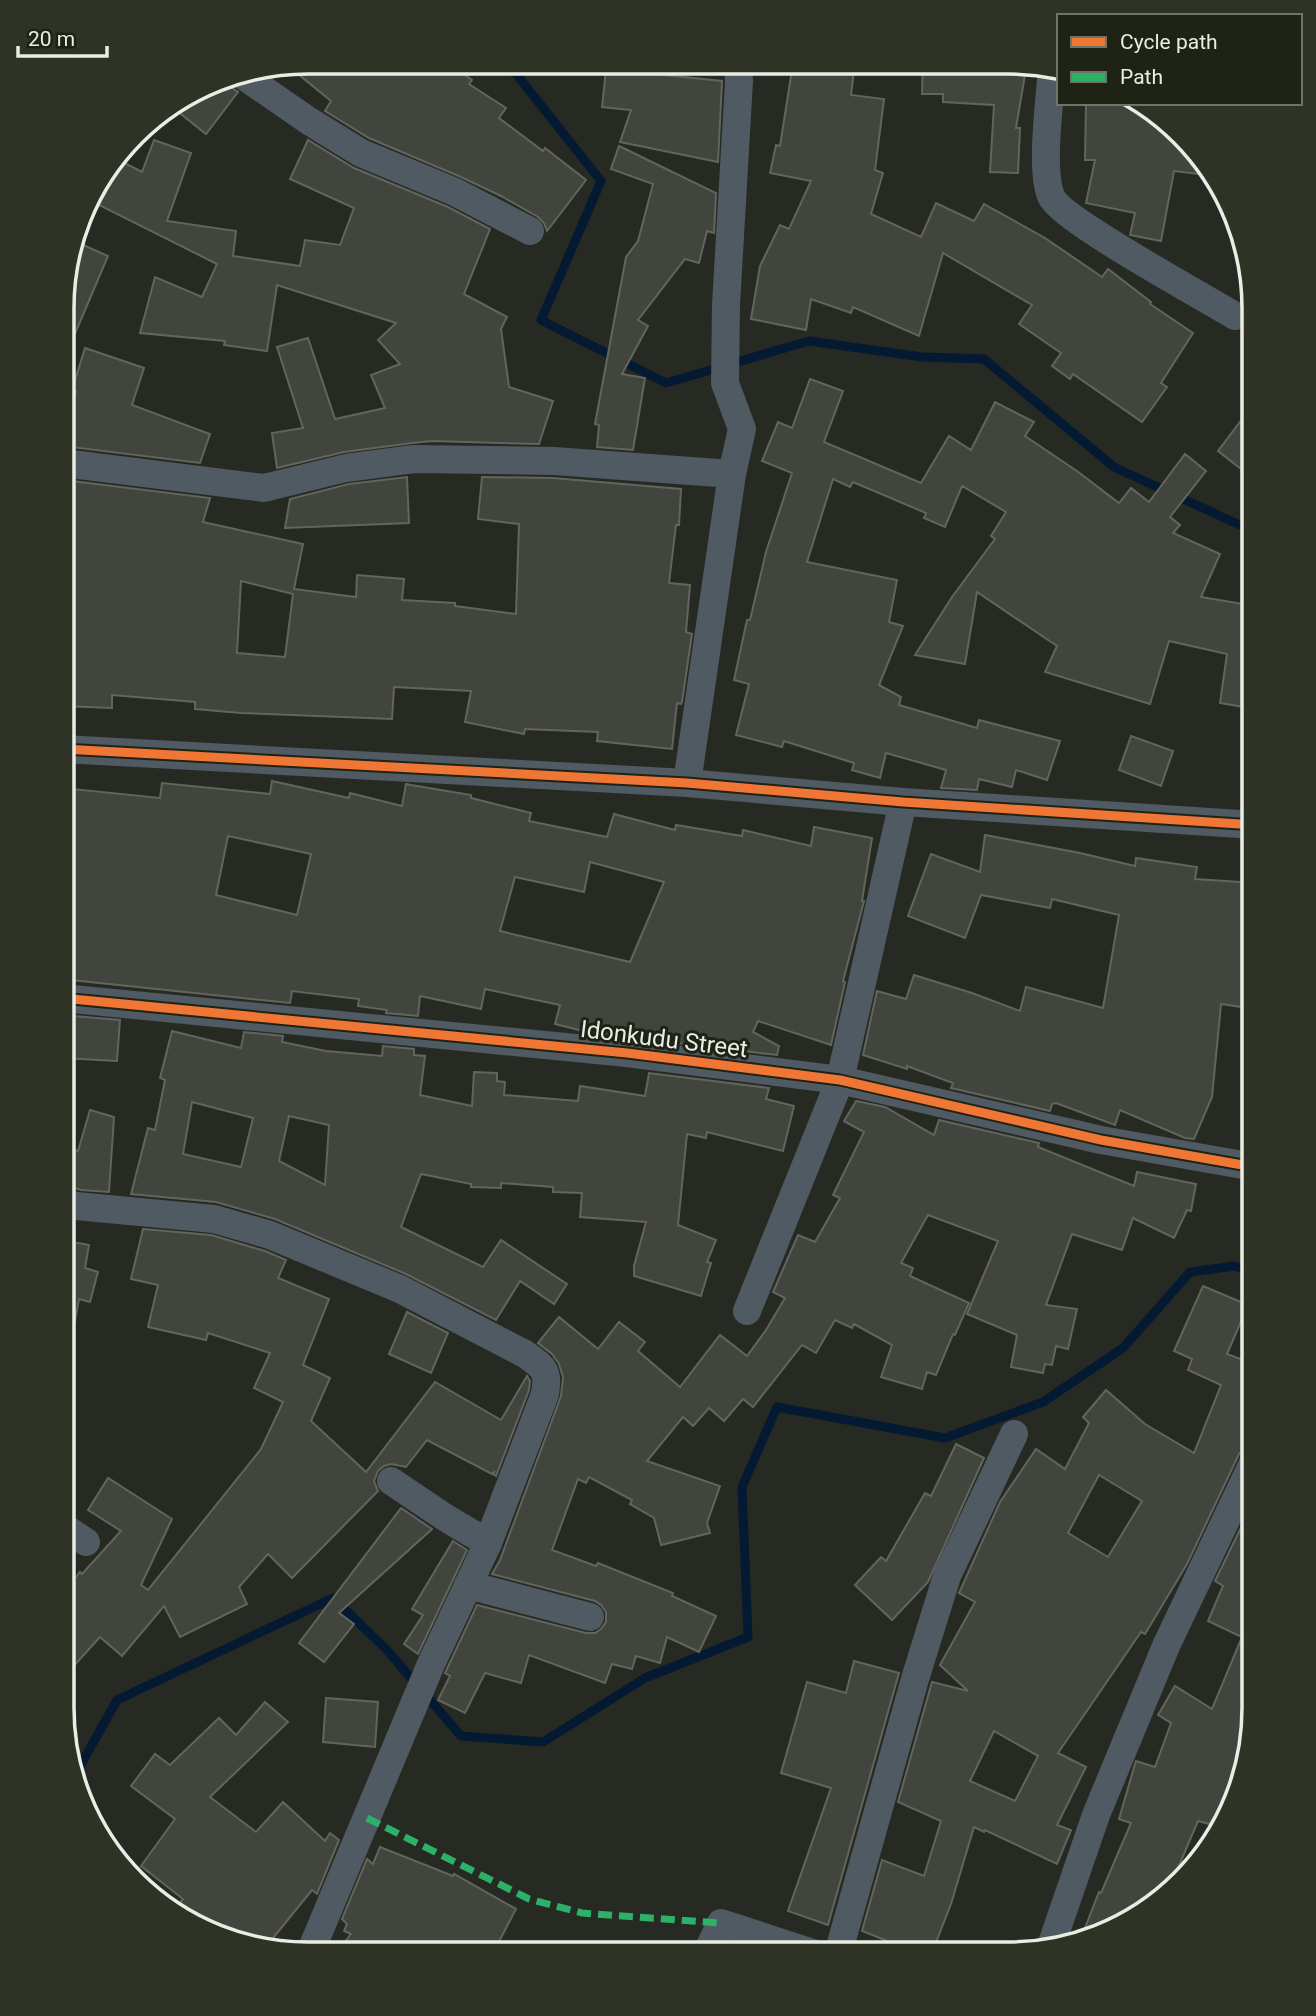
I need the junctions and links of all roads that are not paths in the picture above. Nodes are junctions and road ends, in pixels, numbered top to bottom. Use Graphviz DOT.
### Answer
graph roads {
  1 [pos="739,74"];
  2 [pos="1051,78"];
  3 [pos="251,81"];
  4 [pos="530,231"];
  5 [pos="1235,316"];
  6 [pos="74,464"];
  7 [pos="732,474"];
  8 [pos="74,750"];
  9 [pos="687,783"];
  10 [pos="903,802"];
  11 [pos="1242,824"];
  12 [pos="74,999"];
  13 [pos="840,1080"];
  14 [pos="1242,1165"];
  15 [pos="74,1205"];
  16 [pos="747,1311"];
  17 [pos="1014,1434"];
  18 [pos="391,1481"];
  19 [pos="1242,1486"];
  20 [pos="74,1534"];
  21 [pos="86,1542"];
  22 [pos="488,1543"];
  23 [pos="468,1585"];
  24 [pos="590,1617"];
  25 [pos="1054,1938"];
  26 [pos="315,1942"];
  27 [pos="712,1942"];
  28 [pos="779,1942"];
  29 [pos="841,1942"];
  1 -- 7 [label="street"];
  2 -- 5 [label="street"];
  3 -- 4 [label="street"];
  6 -- 7 [label="street"];
  7 -- 9 [label="street"];
  8 -- 9 [label="street"];
  9 -- 10 [label="street"];
  10 -- 11 [label="street"];
  10 -- 13 [label="street"];
  12 -- 13 [label="street, Idonkudu Street"];
  13 -- 14 [label="street, Idonkudu Street"];
  13 -- 16 [label="street"];
  15 -- 22 [label="street"];
  17 -- 29 [label="street"];
  18 -- 22 [label="street"];
  19 -- 25 [label="street"];
  20 -- 21 [label="street"];
  22 -- 23 [label="street"];
  23 -- 24 [label="street"];
  23 -- 26 [label="street"];
  27 -- 28 [label="street"];
}
